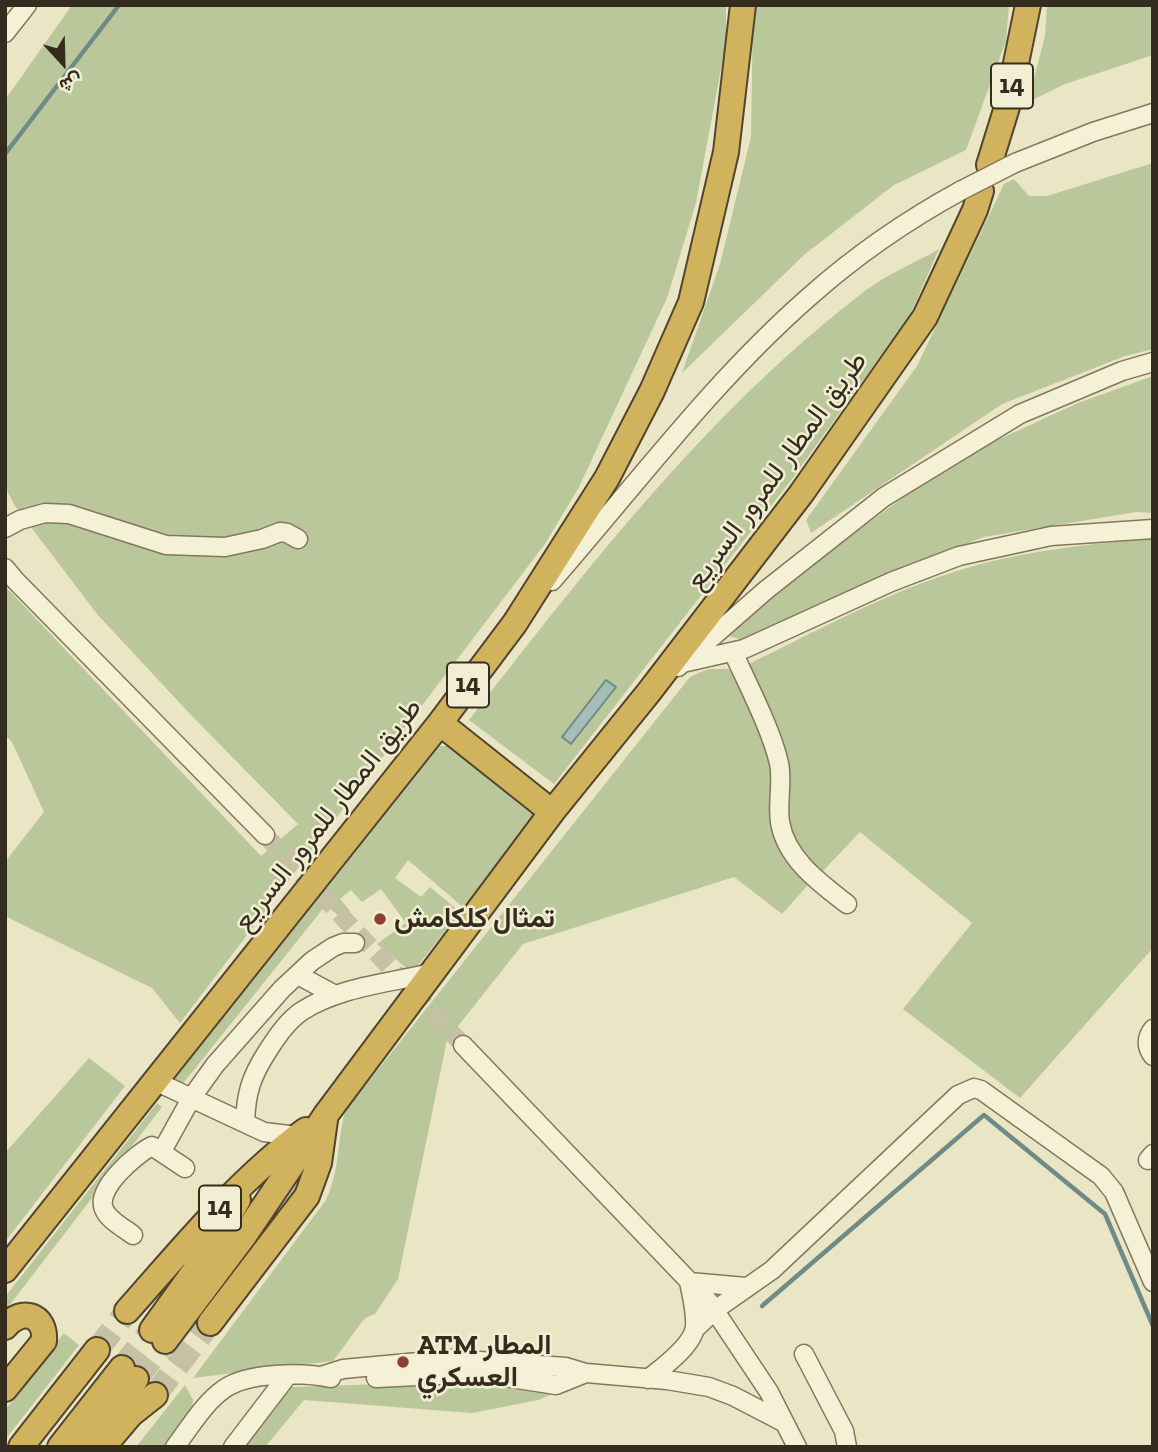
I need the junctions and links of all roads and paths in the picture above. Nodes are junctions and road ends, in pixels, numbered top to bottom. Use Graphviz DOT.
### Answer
graph roads {
  1 [pos="27,5"];
  2 [pos="743,5"];
  3 [pos="1028,5"];
  4 [pos="5,33"];
  5 [pos="1153,113"];
  6 [pos="989,165"];
  7 [pos="971,190"];
  8 [pos="1153,362"];
  9 [pos="5,528"];
  10 [pos="1153,529"];
  11 [pos="298,539"];
  12 [pos="5,568"];
  13 [pos="515,623"];
  14 [pos="733,652"];
  15 [pos="683,662"];
  16 [pos="649,692"];
  17 [pos="440,723"];
  18 [pos="552,811"];
  19 [pos="265,835"];
  20 [pos="847,904"];
  21 [pos="355,943"];
  22 [pos="431,974"];
  23 [pos="298,975"];
  24 [pos="335,995"];
  25 [pos="1153,1029"];
  26 [pos="463,1045"];
  27 [pos="1153,1056"];
  28 [pos="155,1081"];
  29 [pos="191,1097"];
  30 [pos="325,1116"];
  31 [pos="245,1123"];
  32 [pos="297,1136"];
  33 [pos="162,1151"];
  34 [pos="185,1168"];
  35 [pos="250,1179"];
  36 [pos="133,1235"];
  37 [pos="5,1270"];
  38 [pos="689,1282"];
  39 [pos="1153,1282"];
  40 [pos="746,1287"];
  41 [pos="715,1310"];
  42 [pos="127,1311"];
  43 [pos="210,1323"];
  44 [pos="5,1327"];
  45 [pos="695,1329"];
  46 [pos="97,1350"];
  47 [pos="804,1354"];
  48 [pos="288,1375"];
  49 [pos="648,1379"];
  50 [pos="5,1389"];
  51 [pos="785,1423"];
  52 [pos="21,1447"];
  53 [pos="60,1447"];
  54 [pos="82,1447"];
  55 [pos="103,1447"];
  56 [pos="121,1447"];
  57 [pos="175,1447"];
  58 [pos="233,1447"];
  59 [pos="797,1447"];
  60 [pos="847,1447"];
  1 -- 4 [label="street"];
  2 -- 13 [label="highway, طريق المطار للمرور السريع / 14"];
  3 -- 6 [label="highway, 14"];
  5 -- 7 [label="street, bridge"];
  7 -- 13 [label="street"];
  7 -- 16 [label="highway, طريق المطار للمرور السريع / 14"];
  8 -- 15 [label="street"];
  9 -- 11 [label="street"];
  10 -- 14 [label="street"];
  12 -- 19 [label="street"];
  13 -- 17 [label="highway, طريق المطار للمرور السريع / 14"];
  14 -- 15 [label="street"];
  14 -- 20 [label="street"];
  15 -- 16 [label="street"];
  16 -- 18 [label="highway, طريق المطار للمرور السريع / 14"];
  17 -- 18 [label="highway"];
  17 -- 28 [label="highway, طريق المطار للمرور السريع / 14"];
  18 -- 22 [label="highway, طريق المطار للمرور السريع / 14"];
  21 -- 23 [label="street"];
  22 -- 24 [label="street"];
  22 -- 30 [label="highway, طريق المطار للمرور السريع / 14"];
  23 -- 24 [label="street"];
  23 -- 29 [label="street"];
  24 -- 31 [label="street"];
  25 -- 27 [label="street"];
  26 -- 38 [label="street"];
  28 -- 29 [label="street"];
  28 -- 37 [label="highway, طريق المطار للمرور السريع / 14"];
  29 -- 31 [label="street"];
  29 -- 33 [label="street"];
  30 -- 32 [label="highway, 14"];
  30 -- 35 [label="highway, طريق المطار للمرور السريع / 14"];
  30 -- 43 [label="highway"];
  31 -- 32 [label="street"];
  32 -- 35 [label="highway, 14"];
  33 -- 34 [label="street"];
  33 -- 36 [label="street"];
  35 -- 42 [label="highway, 14"];
  38 -- 40 [label="street"];
  38 -- 41 [label="street"];
  38 -- 45 [label="street"];
  39 -- 40 [label="street"];
  40 -- 41 [label="street"];
  41 -- 45 [label="street"];
  41 -- 51 [label="street"];
  44 -- 50 [label="highway"];
  45 -- 49 [label="street"];
  46 -- 52 [label="highway"];
  47 -- 60 [label="street"];
  48 -- 49 [label="street"];
  48 -- 57 [label="street"];
  48 -- 58 [label="street"];
  49 -- 51 [label="street"];
  51 -- 59 [label="street"];
  53 -- 54 [label="highway"];
  55 -- 56 [label="highway"];
}
